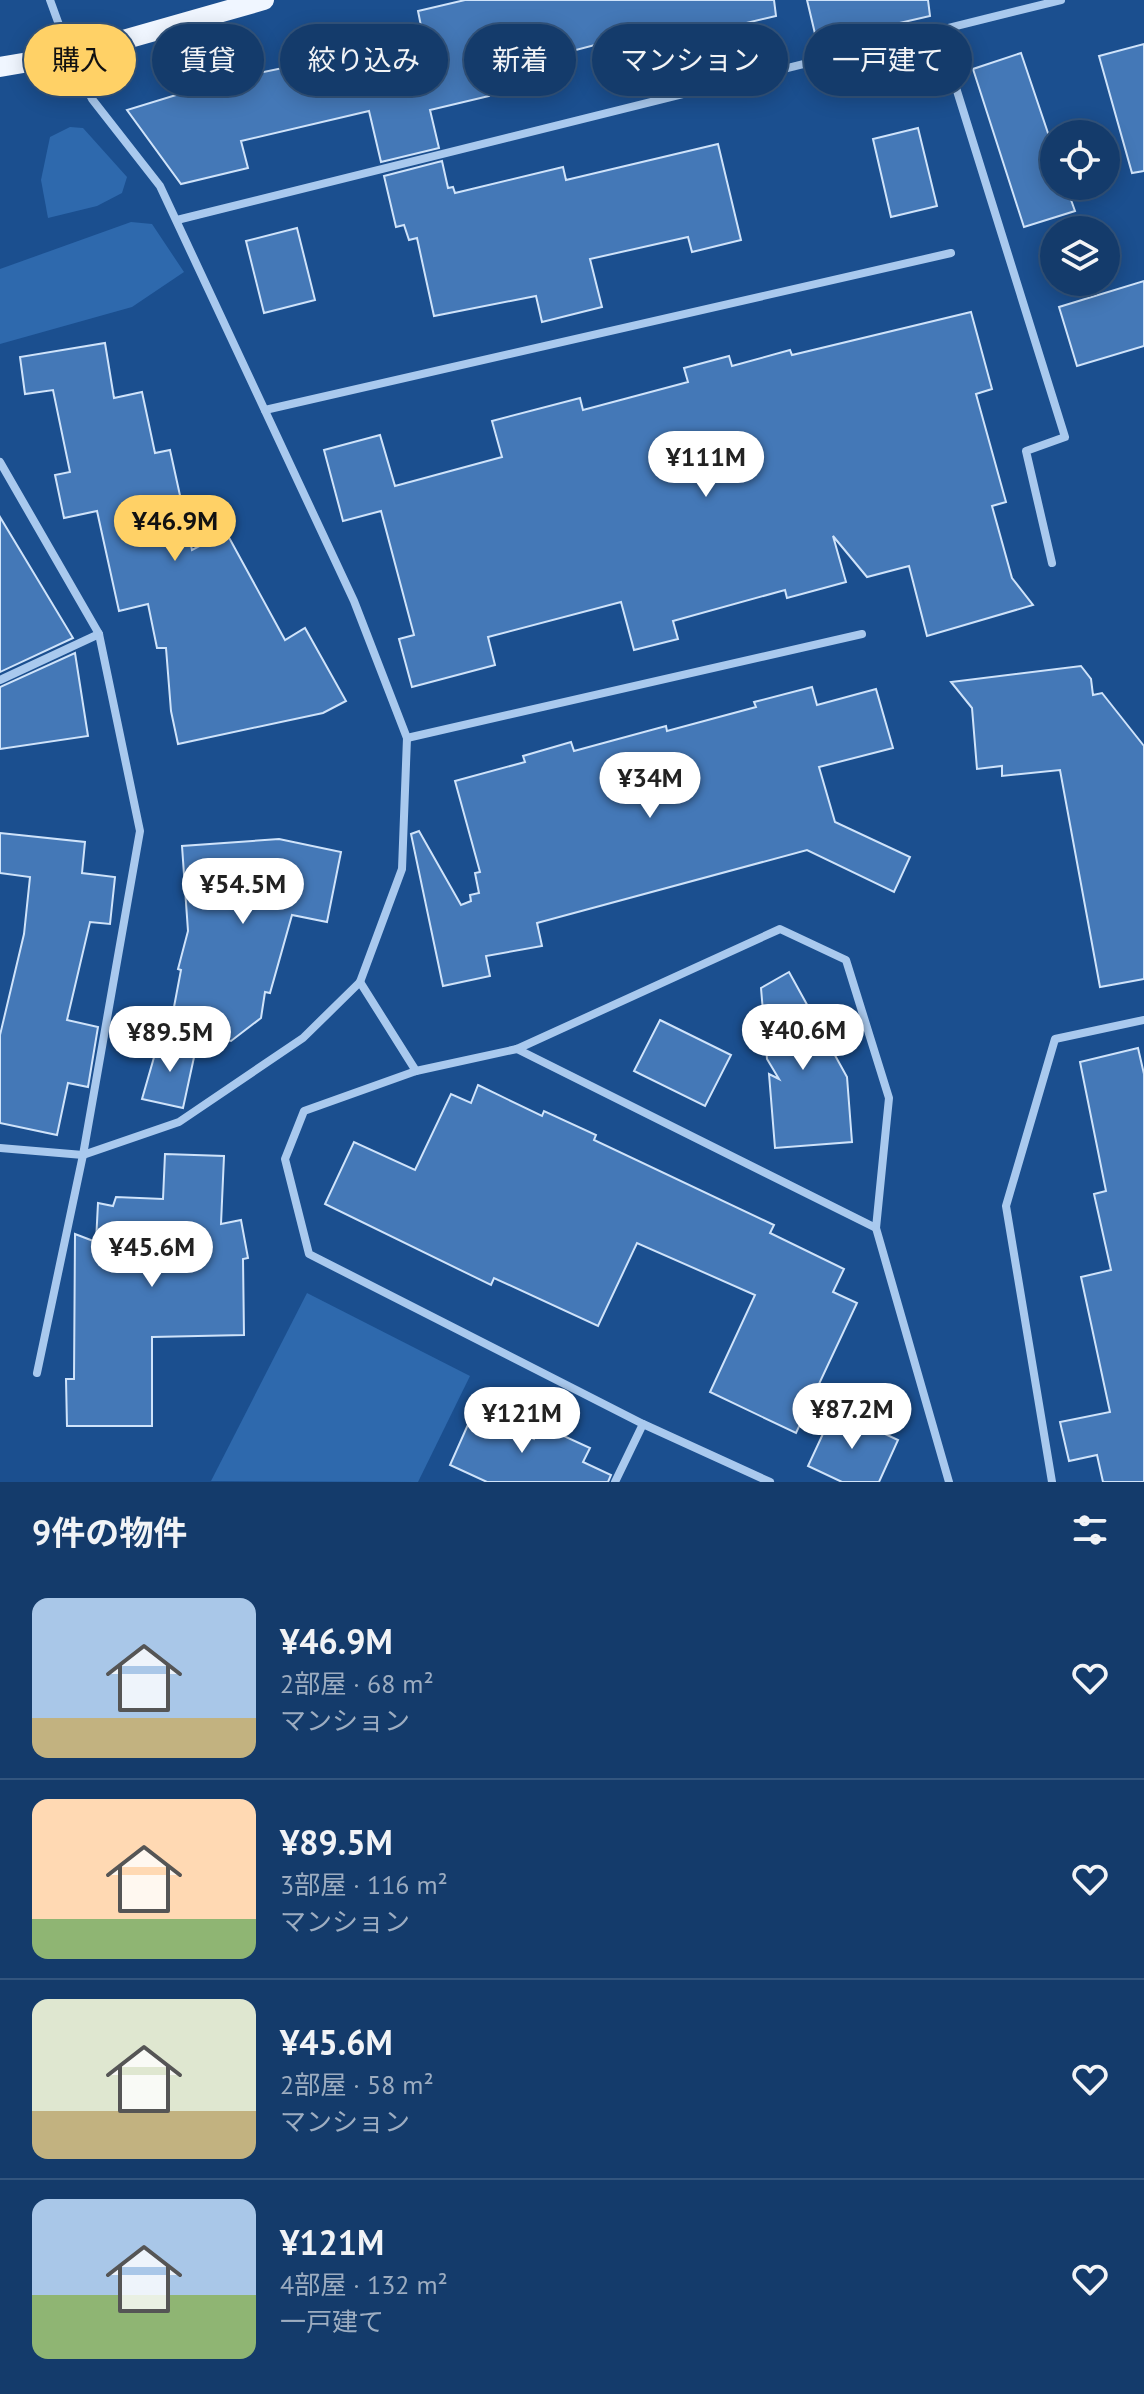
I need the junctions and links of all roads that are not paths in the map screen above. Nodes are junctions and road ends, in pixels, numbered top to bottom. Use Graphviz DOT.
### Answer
graph roads {
  1 [pos="50,0"];
  2 [pos="264,0"];
  3 [pos="1061,0"];
  4 [pos="59,24"];
  5 [pos="963,24"];
  6 [pos="136,36"];
  7 [pos="24,63"];
  8 [pos="804,63"];
  9 [pos="0,67"];
  10 [pos="90,96"];
  11 [pos="959,96"];
  12 [pos="177,220"];
  13 [pos="951,253"];
  14 [pos="265,410"];
  15 [pos="0,462"];
  16 [pos="1052,563"];
  17 [pos="99,634"];
  18 [pos="862,634"];
  19 [pos="0,680"];
  20 [pos="407,738"];
  21 [pos="360,982"];
  22 [pos="1144,1020"];
  23 [pos="517,1049"];
  24 [pos="416,1071"];
  25 [pos="0,1148"];
  26 [pos="83,1155"];
  27 [pos="876,1228"];
  28 [pos="37,1373"];
  29 [pos="643,1424"];
  30 [pos="615,1482"];
  31 [pos="770,1482"];
  32 [pos="949,1482"];
  33 [pos="1052,1482"];
  1 -- 4 [label="street"];
  2 -- 6 [label="main road"];
  3 -- 5 [label="street"];
  7 -- 9 [label="main road"];
  8 -- 12 [label="street"];
  10 -- 12 [label="street"];
  11 -- 16 [label="street"];
  12 -- 14 [label="street"];
  13 -- 14 [label="street"];
  14 -- 20 [label="street"];
  15 -- 17 [label="street"];
  17 -- 19 [label="street"];
  17 -- 26 [label="street"];
  18 -- 20 [label="street"];
  20 -- 21 [label="street"];
  21 -- 24 [label="street"];
  21 -- 26 [label="street"];
  22 -- 33 [label="street"];
  23 -- 24 [label="street"];
  23 -- 27 [label="street"];
  23 -- 27 [label="street"];
  24 -- 29 [label="street"];
  25 -- 26 [label="street"];
  26 -- 28 [label="street"];
  27 -- 32 [label="street"];
  29 -- 30 [label="street"];
  29 -- 31 [label="street"];
}
